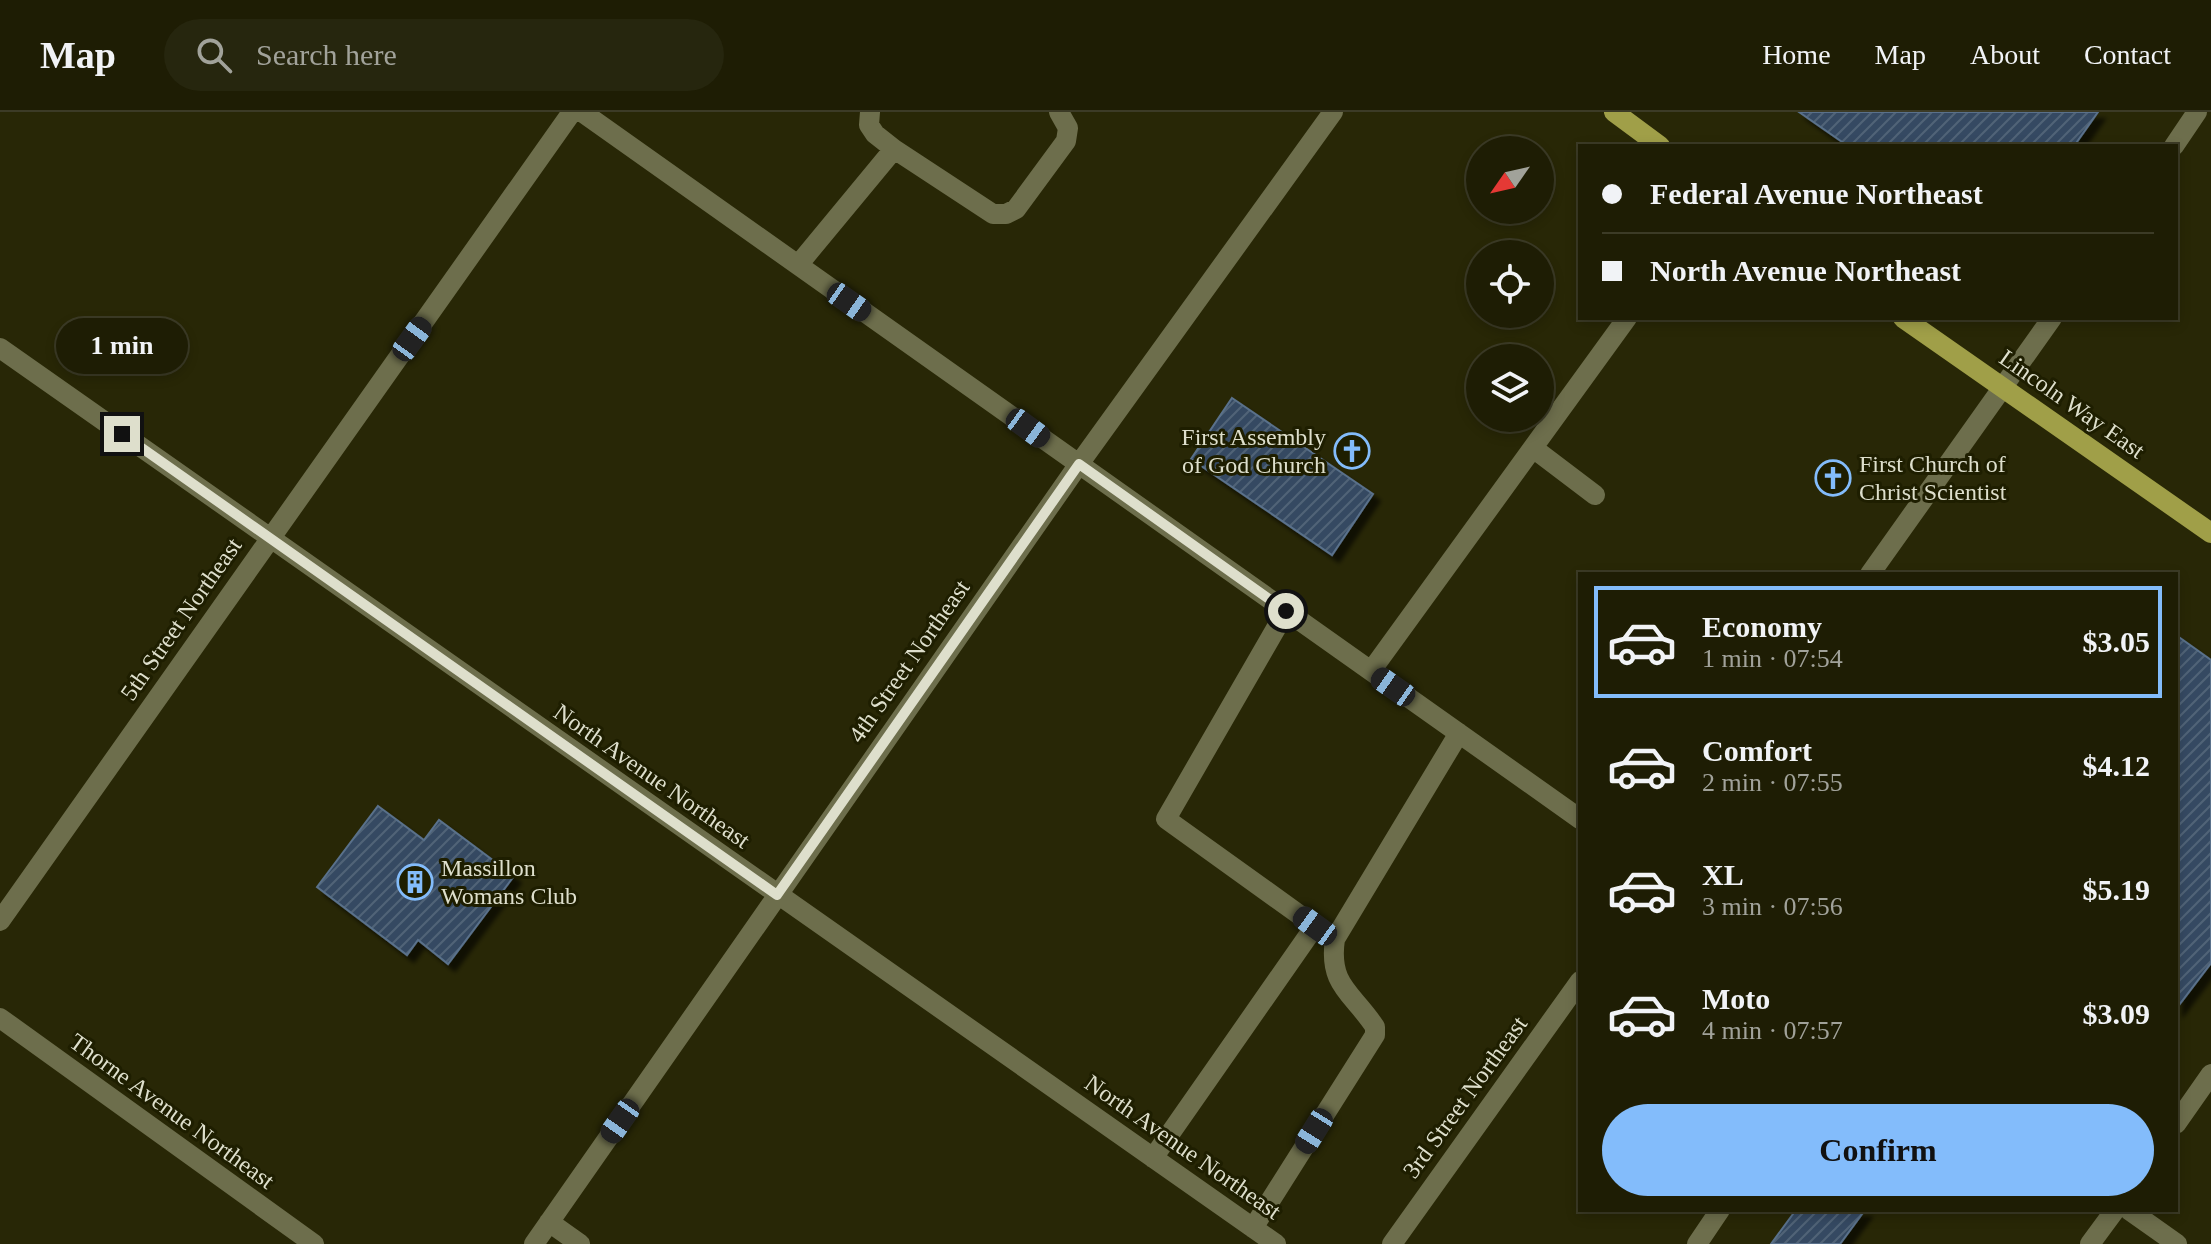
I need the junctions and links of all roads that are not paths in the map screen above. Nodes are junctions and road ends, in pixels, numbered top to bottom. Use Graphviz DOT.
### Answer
graph roads {
  1 [pos="572,112"];
  2 [pos="582,112"];
  3 [pos="870,112"];
  4 [pos="1059,112"];
  5 [pos="1333,112"];
  6 [pos="1614,112"];
  7 [pos="2197,112"];
  8 [pos="1657,144"];
  9 [pos="2175,144"];
  10 [pos="894,149"];
  11 [pos="798,265"];
  12 [pos="1626,320"];
  13 [pos="1906,320"];
  14 [pos="2051,320"];
  15 [pos="0,348"];
  16 [pos="2002,387"];
  17 [pos="1533,448"];
  18 [pos="1079,464"];
  19 [pos="1595,495"];
  20 [pos="2211,533"];
  21 [pos="269,538"];
  22 [pos="1871,572"];
  23 [pos="1286,611"];
  24 [pos="1371,671"];
  25 [pos="1459,733"];
  26 [pos="1578,818"];
  27 [pos="777,895"];
  28 [pos="0,921"];
  29 [pos="1315,926"];
  30 [pos="1335,939"];
  31 [pos="1578,984"];
  32 [pos="0,1018"];
  33 [pos="2211,1074"];
  34 [pos="2178,1121"];
  35 [pos="1153,1158"];
  36 [pos="1719,1212"];
  37 [pos="2114,1212"];
  38 [pos="2132,1212"];
  39 [pos="549,1222"];
  40 [pos="1253,1228"];
  41 [pos="314,1244"];
  42 [pos="534,1244"];
  43 [pos="580,1244"];
  44 [pos="1276,1244"];
  45 [pos="1392,1244"];
  46 [pos="1697,1244"];
  47 [pos="2090,1244"];
  48 [pos="2177,1244"];
  1 -- 21 [label="street, 5th Street Northeast"];
  2 -- 11 [label="street"];
  3 -- 10 [label="street"];
  4 -- 10 [label="street"];
  5 -- 18 [label="street, 4th Street Northeast"];
  6 -- 8 [label="main road"];
  7 -- 9 [label="street"];
  10 -- 11 [label="street"];
  11 -- 18 [label="street"];
  12 -- 17 [label="street"];
  13 -- 16 [label="main road, Lincoln Way East"];
  14 -- 16 [label="street"];
  15 -- 21 [label="street, North Avenue Northeast"];
  16 -- 20 [label="main road, Lincoln Way East"];
  16 -- 22 [label="street"];
  17 -- 19 [label="street"];
  17 -- 24 [label="street"];
  18 -- 23 [label="street"];
  18 -- 27 [label="street, 4th Street Northeast"];
  21 -- 27 [label="street, North Avenue Northeast"];
  21 -- 28 [label="street, 5th Street Northeast"];
  23 -- 24 [label="street"];
  23 -- 29 [label="street"];
  24 -- 25 [label="street"];
  25 -- 26 [label="street"];
  25 -- 30 [label="street"];
  27 -- 35 [label="street, North Avenue Northeast"];
  27 -- 39 [label="street, 4th Street Northeast"];
  29 -- 30 [label="street"];
  29 -- 35 [label="street"];
  30 -- 40 [label="street"];
  31 -- 45 [label="street, 3rd Street Northeast"];
  32 -- 41 [label="street, Thorne Avenue Northeast"];
  33 -- 34 [label="street"];
  35 -- 40 [label="street, North Avenue Northeast"];
  36 -- 46 [label="street"];
  37 -- 47 [label="street"];
  38 -- 48 [label="street"];
  39 -- 42 [label="street, 4th Street Northeast"];
  39 -- 43 [label="street"];
  40 -- 44 [label="street, North Avenue Northeast"];
}
